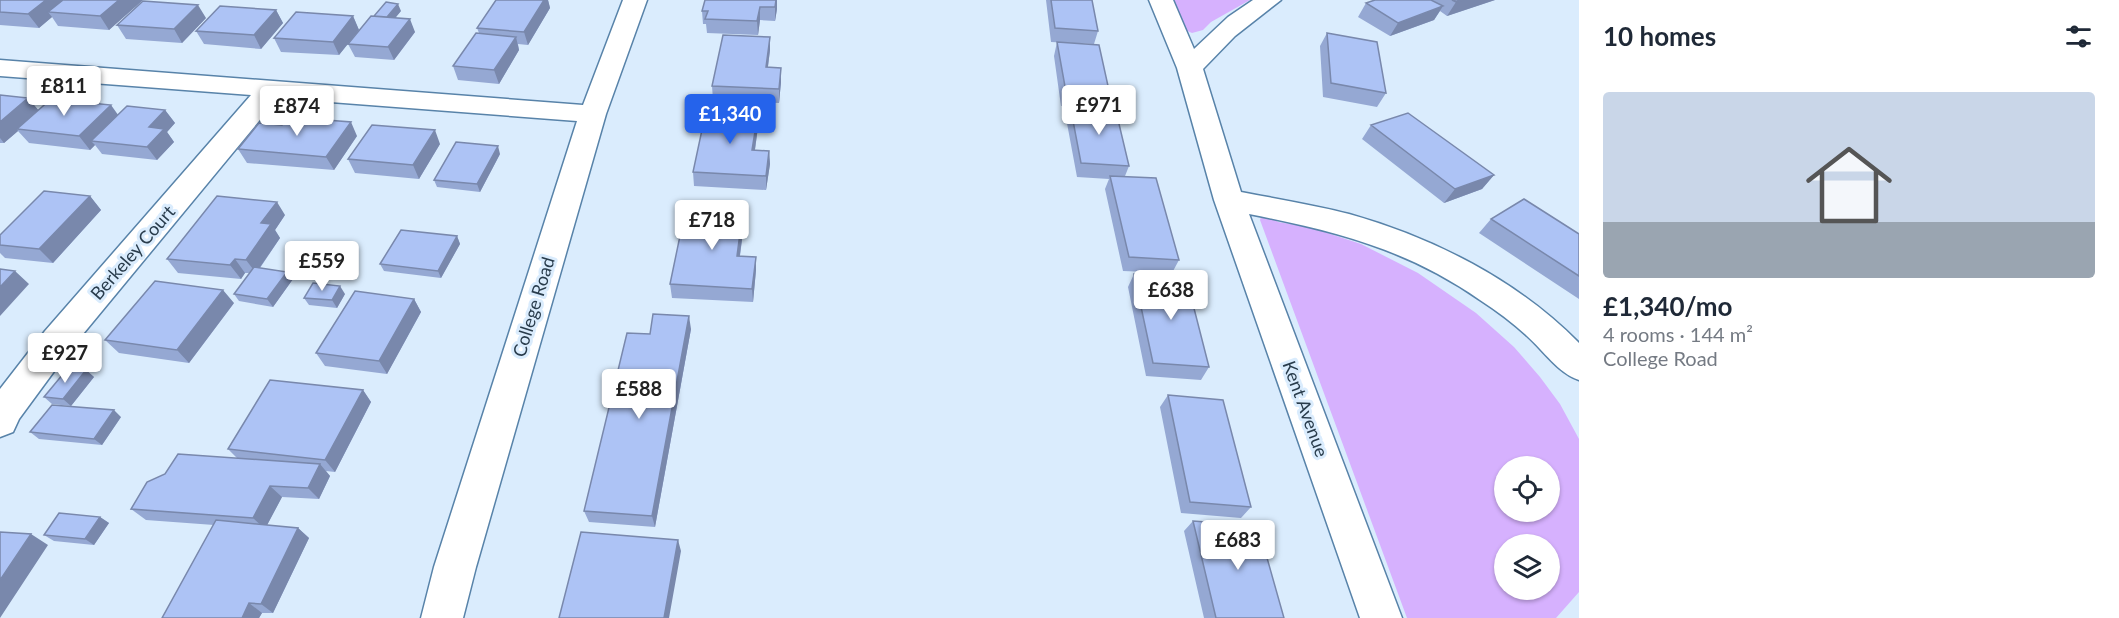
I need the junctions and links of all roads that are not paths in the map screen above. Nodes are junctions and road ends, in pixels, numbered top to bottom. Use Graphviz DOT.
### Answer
graph roads {
  1 [pos="635,0"];
  2 [pos="1161,0"];
  3 [pos="1269,0"];
  4 [pos="0,68"];
  5 [pos="1190,68"];
  6 [pos="271,89"];
  7 [pos="593,114"];
  8 [pos="1229,200"];
  9 [pos="1579,366"];
  10 [pos="0,421"];
  11 [pos="442,618"];
  12 [pos="1381,618"];
  1 -- 7 [label="street, College Road"];
  2 -- 5 [label="street, Kent Avenue"];
  3 -- 5 [label="street"];
  4 -- 6 [label="street"];
  5 -- 8 [label="street, Kent Avenue"];
  6 -- 7 [label="street"];
  6 -- 10 [label="street, Berkeley Court"];
  7 -- 11 [label="street, College Road"];
  8 -- 9 [label="street"];
  8 -- 12 [label="street, Kent Avenue"];
}
